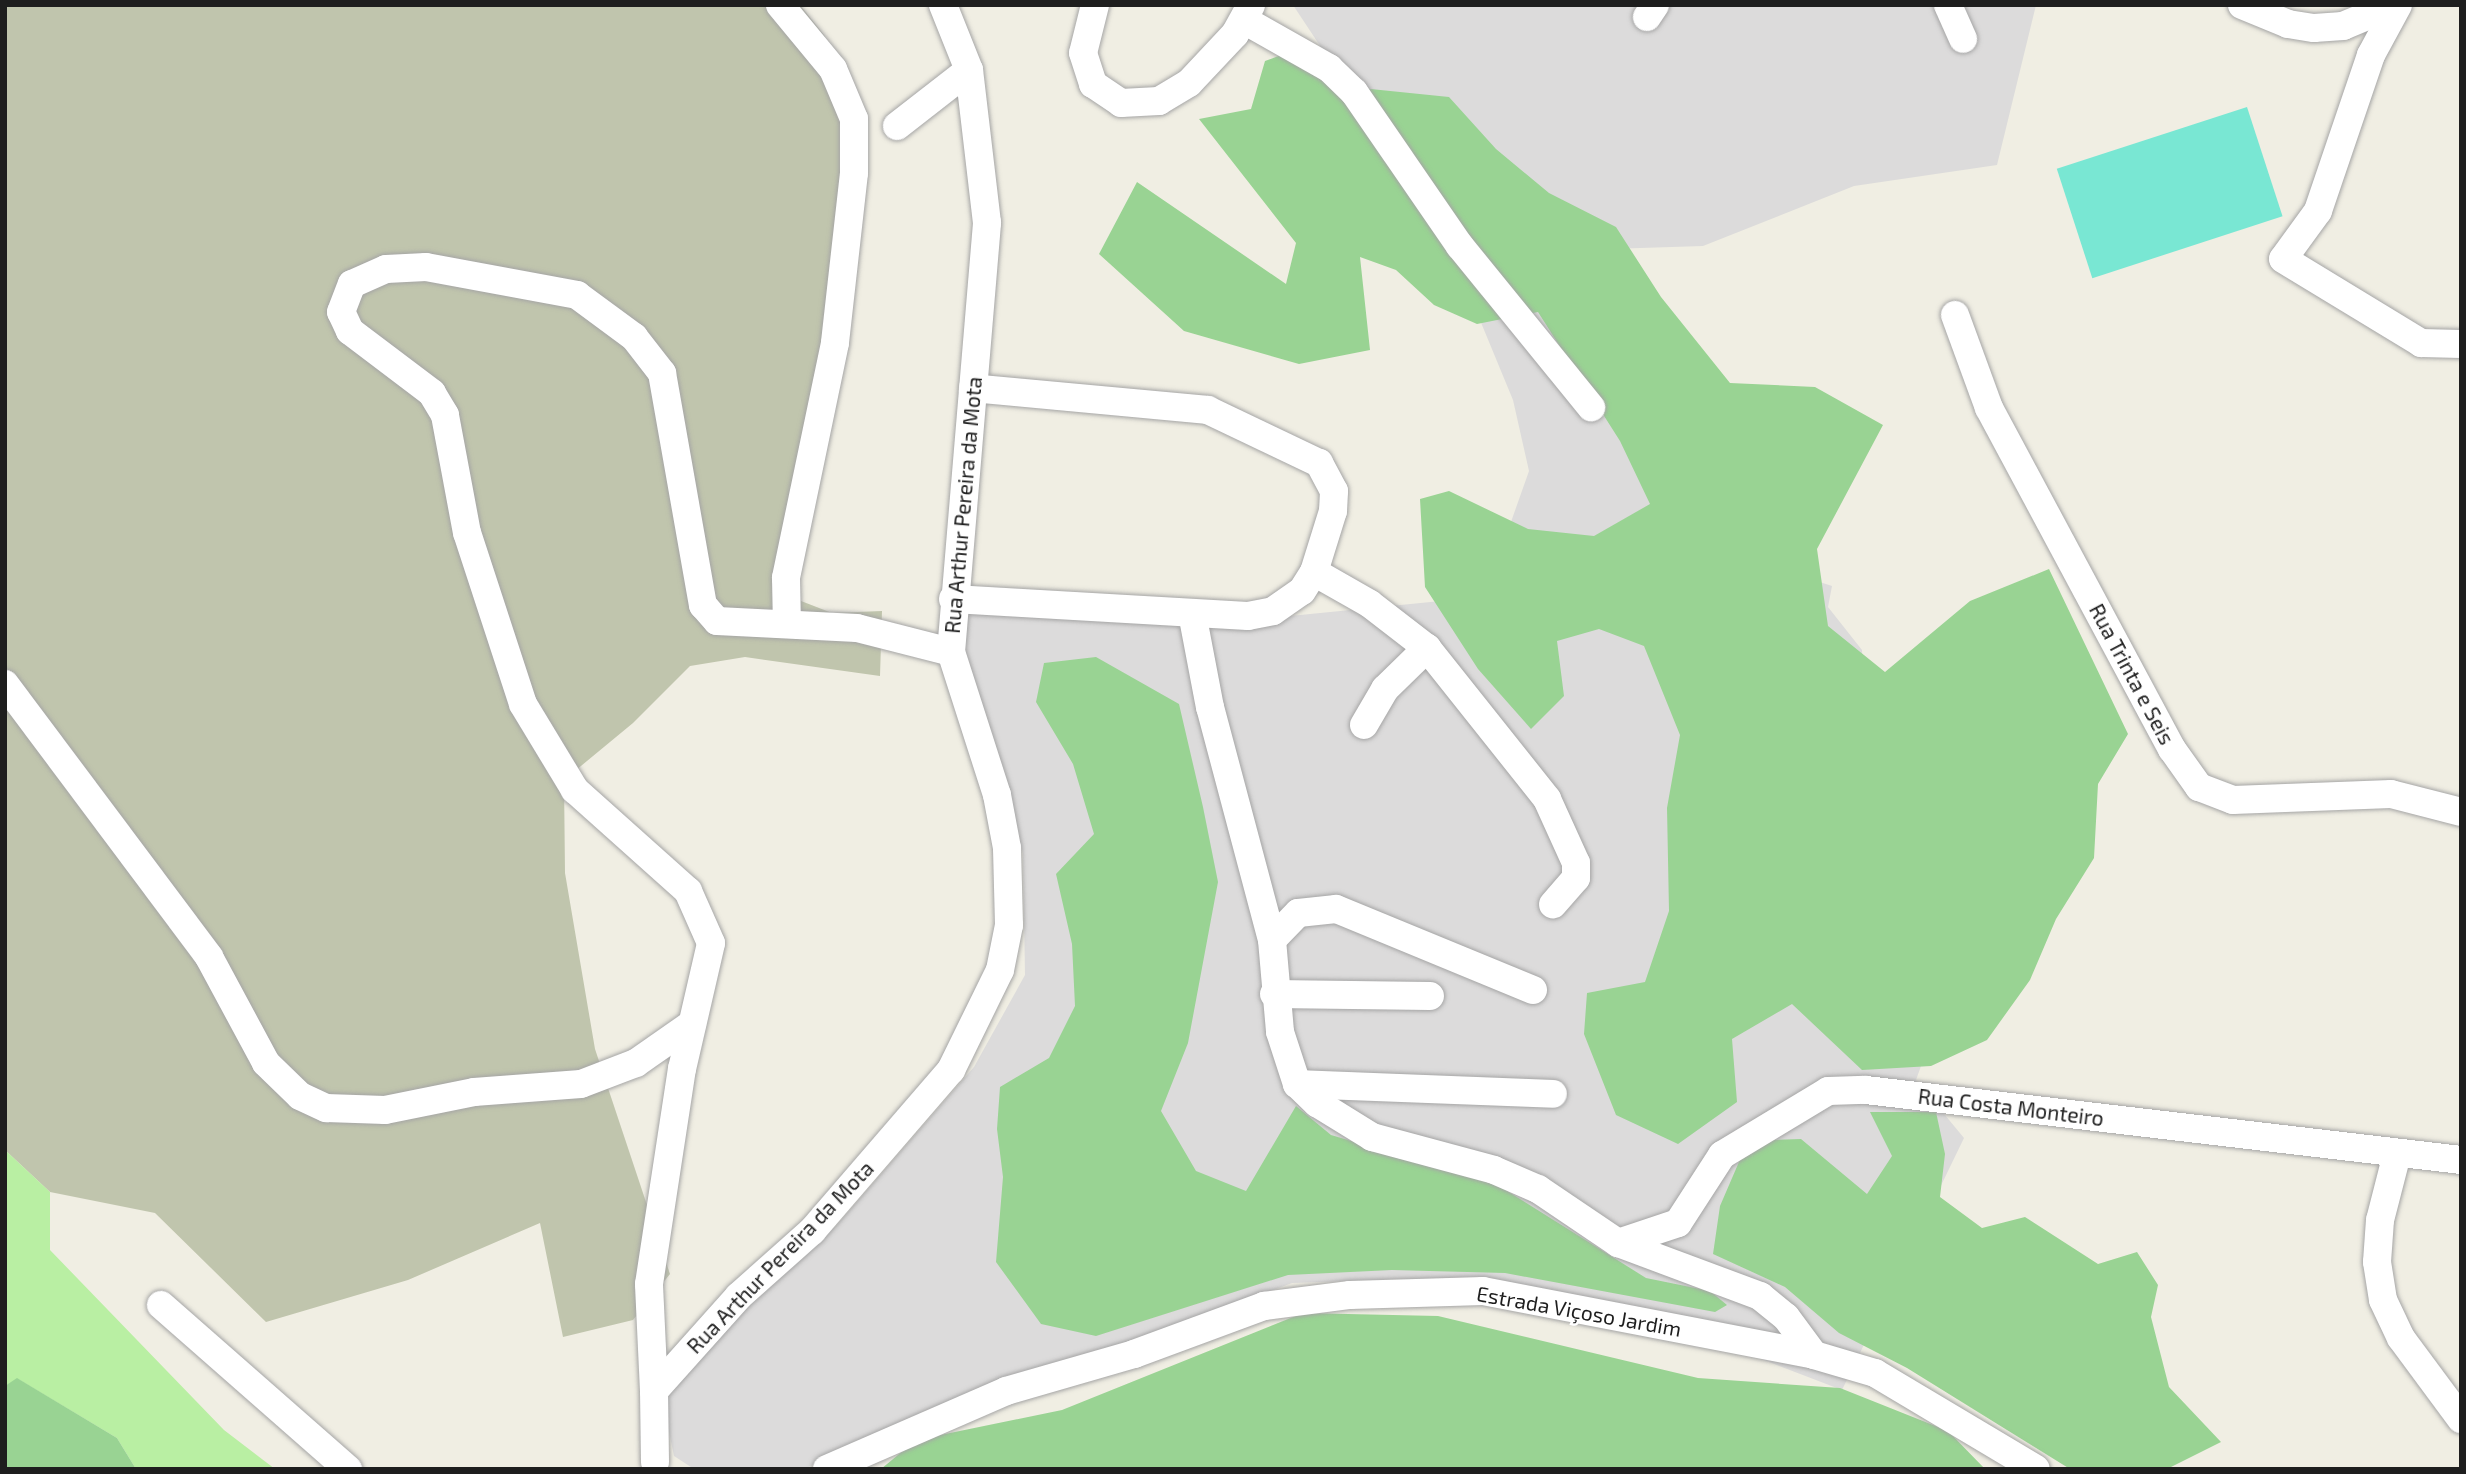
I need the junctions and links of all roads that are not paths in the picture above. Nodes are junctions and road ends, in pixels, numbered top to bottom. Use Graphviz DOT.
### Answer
graph roads {
  1 [pos="780,5"];
  2 [pos="943,5"];
  3 [pos="1095,5"];
  4 [pos="1948,5"];
  5 [pos="2242,5"];
  6 [pos="2396,5"];
  7 [pos="1248,13"];
  8 [pos="1963,38"];
  9 [pos="969,70"];
  10 [pos="897,126"];
  11 [pos="1955,316"];
  12 [pos="2461,344"];
  13 [pos="973,388"];
  14 [pos="1591,407"];
  15 [pos="1314,572"];
  16 [pos="953,599"];
  17 [pos="1192,613"];
  18 [pos="787,624"];
  19 [pos="1427,648"];
  20 [pos="951,652"];
  21 [pos="5,684"];
  22 [pos="1364,725"];
  23 [pos="2461,812"];
  24 [pos="1553,904"];
  25 [pos="1272,940"];
  26 [pos="1533,990"];
  27 [pos="1274,994"];
  28 [pos="1430,996"];
  29 [pos="692,1024"];
  30 [pos="1297,1084"];
  31 [pos="1553,1094"];
  32 [pos="2397,1154"];
  33 [pos="2461,1160"];
  34 [pos="1618,1242"];
  35 [pos="161,1305"];
  36 [pos="1815,1355"];
  37 [pos="654,1391"];
  38 [pos="2461,1419"];
  39 [pos="655,1466"];
  40 [pos="348,1469"];
  41 [pos="827,1469"];
  42 [pos="2036,1469"];
  1 -- 18 [label="street"];
  2 -- 9 [label="street, Rua Arthur Pereira da Mota"];
  3 -- 7 [label="street"];
  4 -- 8 [label="street"];
  5 -- 6 [label="street"];
  6 -- 12 [label="street"];
  7 -- 14 [label="street"];
  9 -- 10 [label="street"];
  9 -- 13 [label="street, Rua Arthur Pereira da Mota"];
  11 -- 23 [label="street, Rua Trinta e Seis"];
  13 -- 15 [label="street"];
  13 -- 16 [label="street, Rua Arthur Pereira da Mota"];
  15 -- 17 [label="street"];
  15 -- 19 [label="street"];
  16 -- 17 [label="street"];
  16 -- 20 [label="street, Rua Arthur Pereira da Mota"];
  17 -- 25 [label="street"];
  18 -- 20 [label="street"];
  18 -- 29 [label="street"];
  19 -- 22 [label="street"];
  19 -- 24 [label="street"];
  20 -- 37 [label="street, Rua Arthur Pereira da Mota"];
  21 -- 29 [label="street"];
  25 -- 26 [label="street"];
  25 -- 27 [label="street"];
  27 -- 28 [label="street"];
  27 -- 30 [label="street"];
  29 -- 37 [label="street"];
  30 -- 31 [label="street"];
  30 -- 34 [label="street"];
  32 -- 33 [label="street, Rua Costa Monteiro"];
  32 -- 34 [label="street, Rua Costa Monteiro"];
  32 -- 38 [label="street"];
  34 -- 36 [label="street"];
  35 -- 40 [label="street"];
  36 -- 41 [label="street, Estrada Viçoso Jardim"];
  36 -- 42 [label="street, Estrada Viçoso Jardim"];
  37 -- 39 [label="street"];
}
